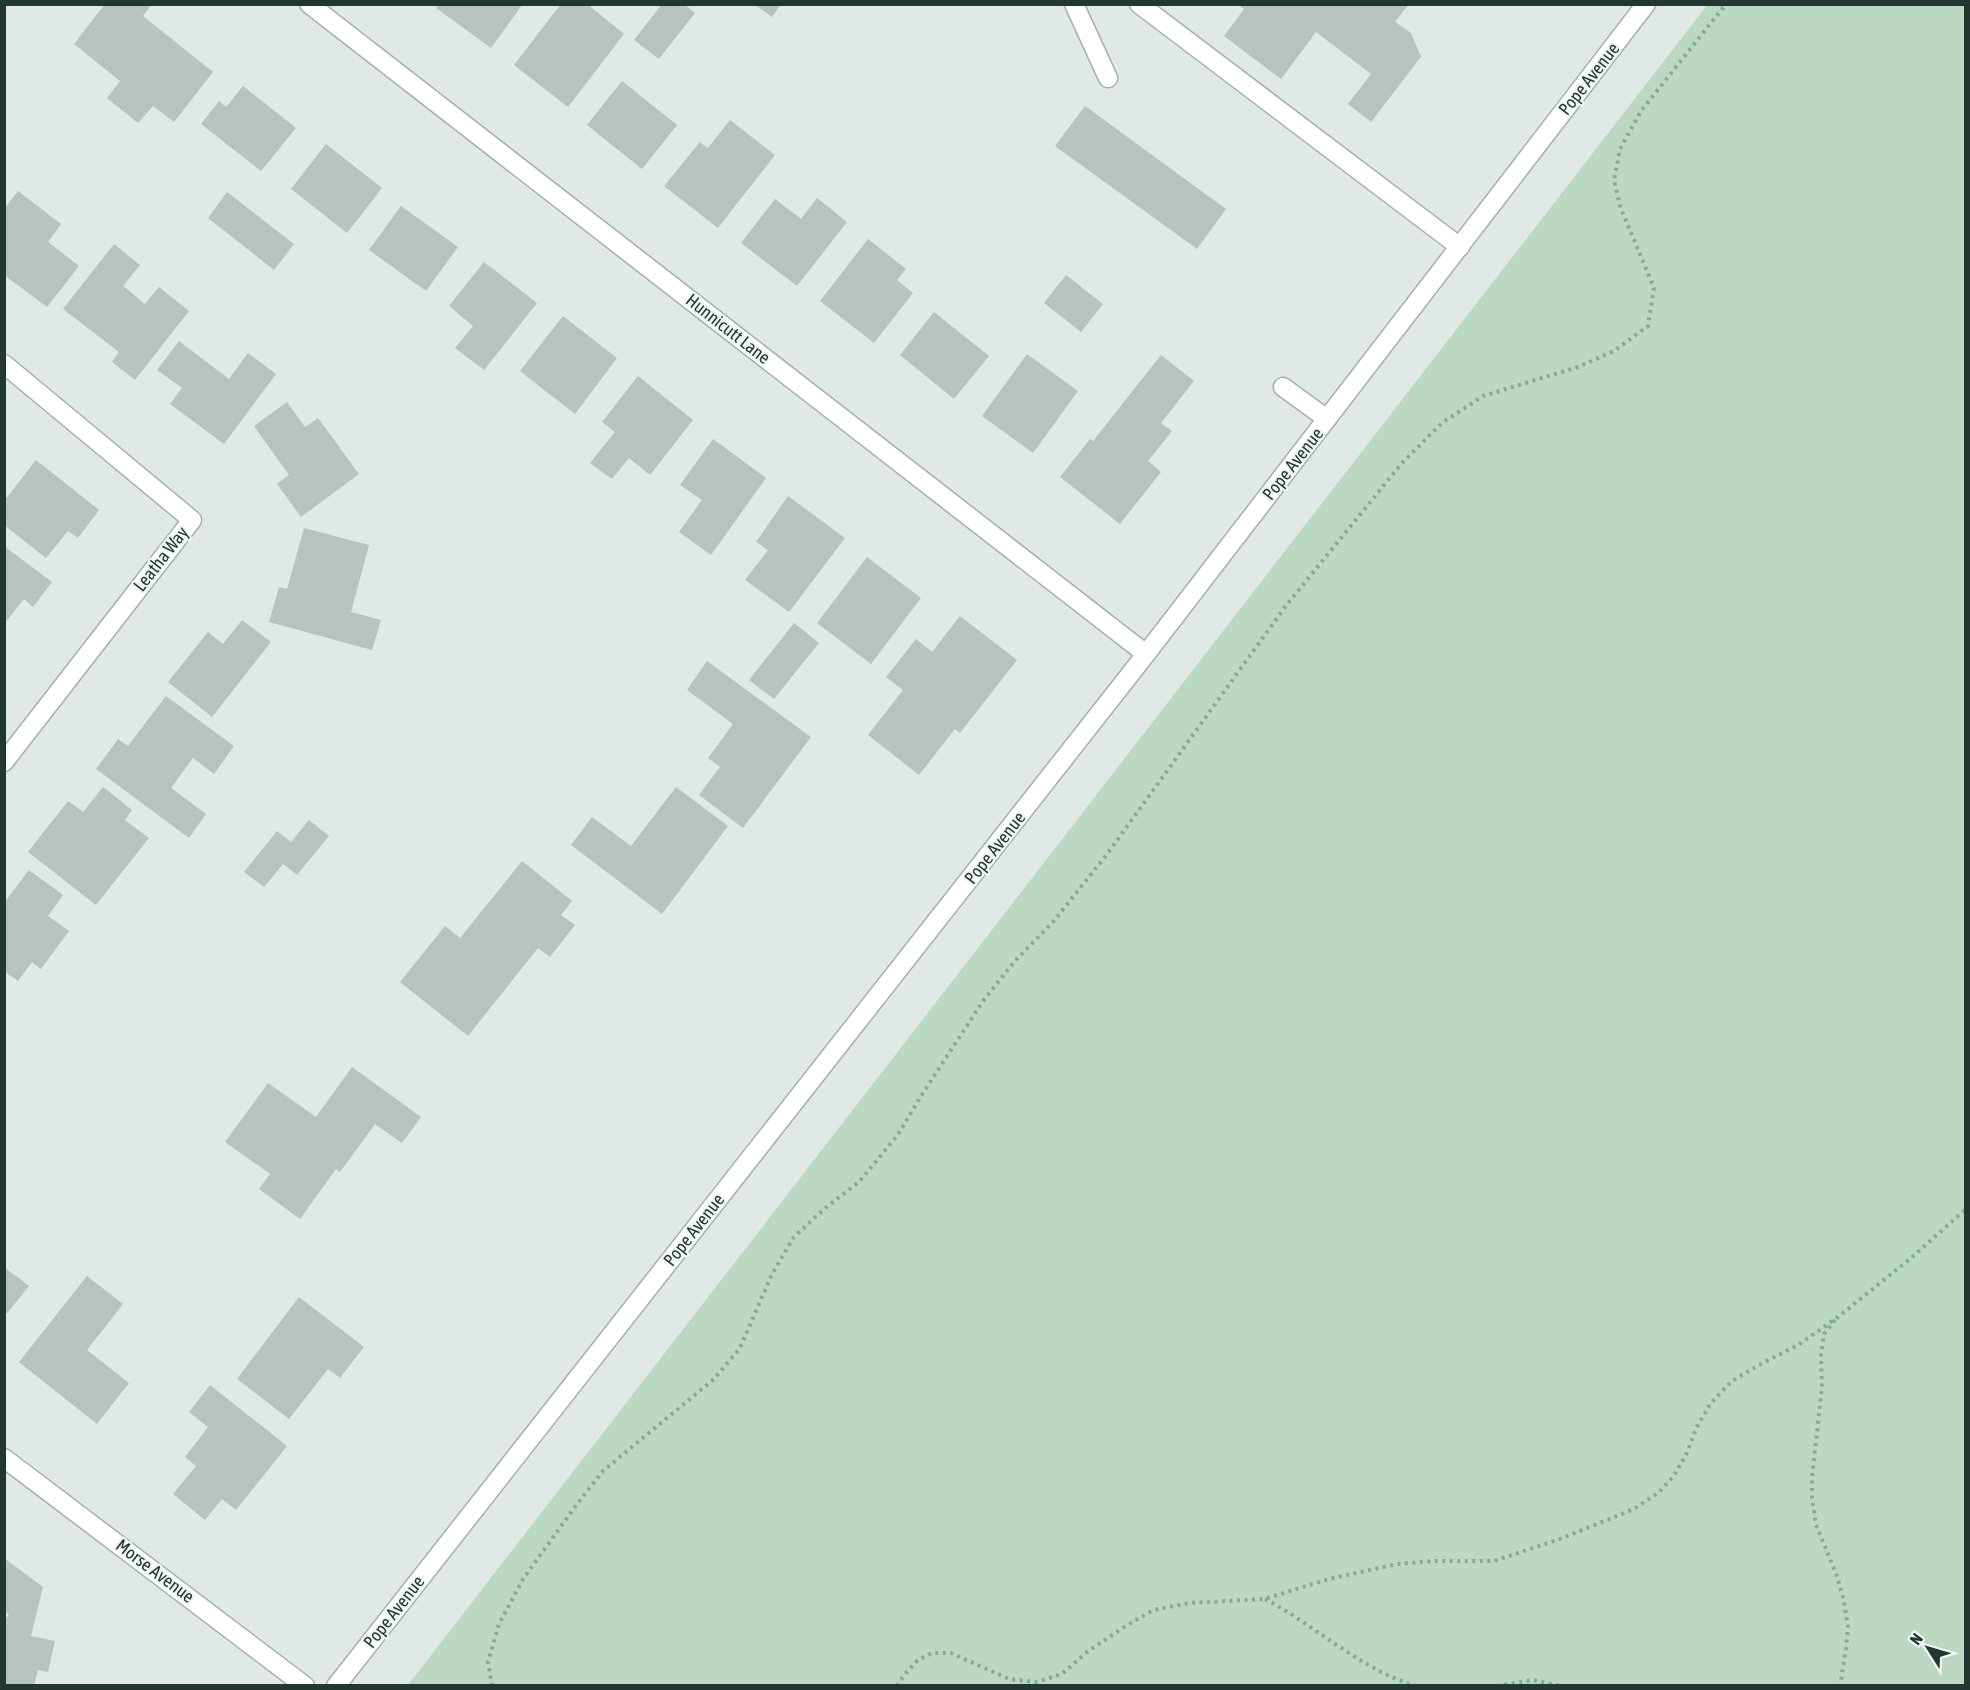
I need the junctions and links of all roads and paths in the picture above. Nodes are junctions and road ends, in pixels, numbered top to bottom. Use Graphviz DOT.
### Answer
graph roads {
  1 [pos="309,4"];
  2 [pos="1074,4"];
  3 [pos="1139,4"];
  4 [pos="1646,4"];
  5 [pos="1726,4"];
  6 [pos="1108,78"];
  7 [pos="1460,247"];
  8 [pos="4,364"];
  9 [pos="1283,387"];
  10 [pos="1328,419"];
  11 [pos="1146,654"];
  12 [pos="4,762"];
  13 [pos="1965,1209"];
  14 [pos="1838,1317"];
  15 [pos="4,1458"];
  16 [pos="1264,1599"];
  17 [pos="305,1686"];
  18 [pos="336,1686"];
  19 [pos="492,1686"];
  20 [pos="897,1686"];
  21 [pos="1415,1686"];
  22 [pos="1497,1686"];
  23 [pos="1561,1686"];
  24 [pos="1840,1686"];
  1 -- 11 [label="street, Hunnicutt Lane"];
  2 -- 6 [label="street"];
  3 -- 7 [label="street"];
  4 -- 7 [label="street, Pope Avenue"];
  5 -- 19 [label="path"];
  7 -- 10 [label="street, Pope Avenue"];
  8 -- 12 [label="street, Leatha Way"];
  9 -- 10 [label="street"];
  10 -- 11 [label="street, Pope Avenue"];
  11 -- 18 [label="street, Pope Avenue"];
  13 -- 14 [label="path"];
  14 -- 16 [label="path"];
  14 -- 24 [label="path"];
  15 -- 17 [label="street, Morse Avenue"];
  16 -- 20 [label="path"];
  16 -- 21 [label="path"];
  22 -- 23 [label="path"];
}
